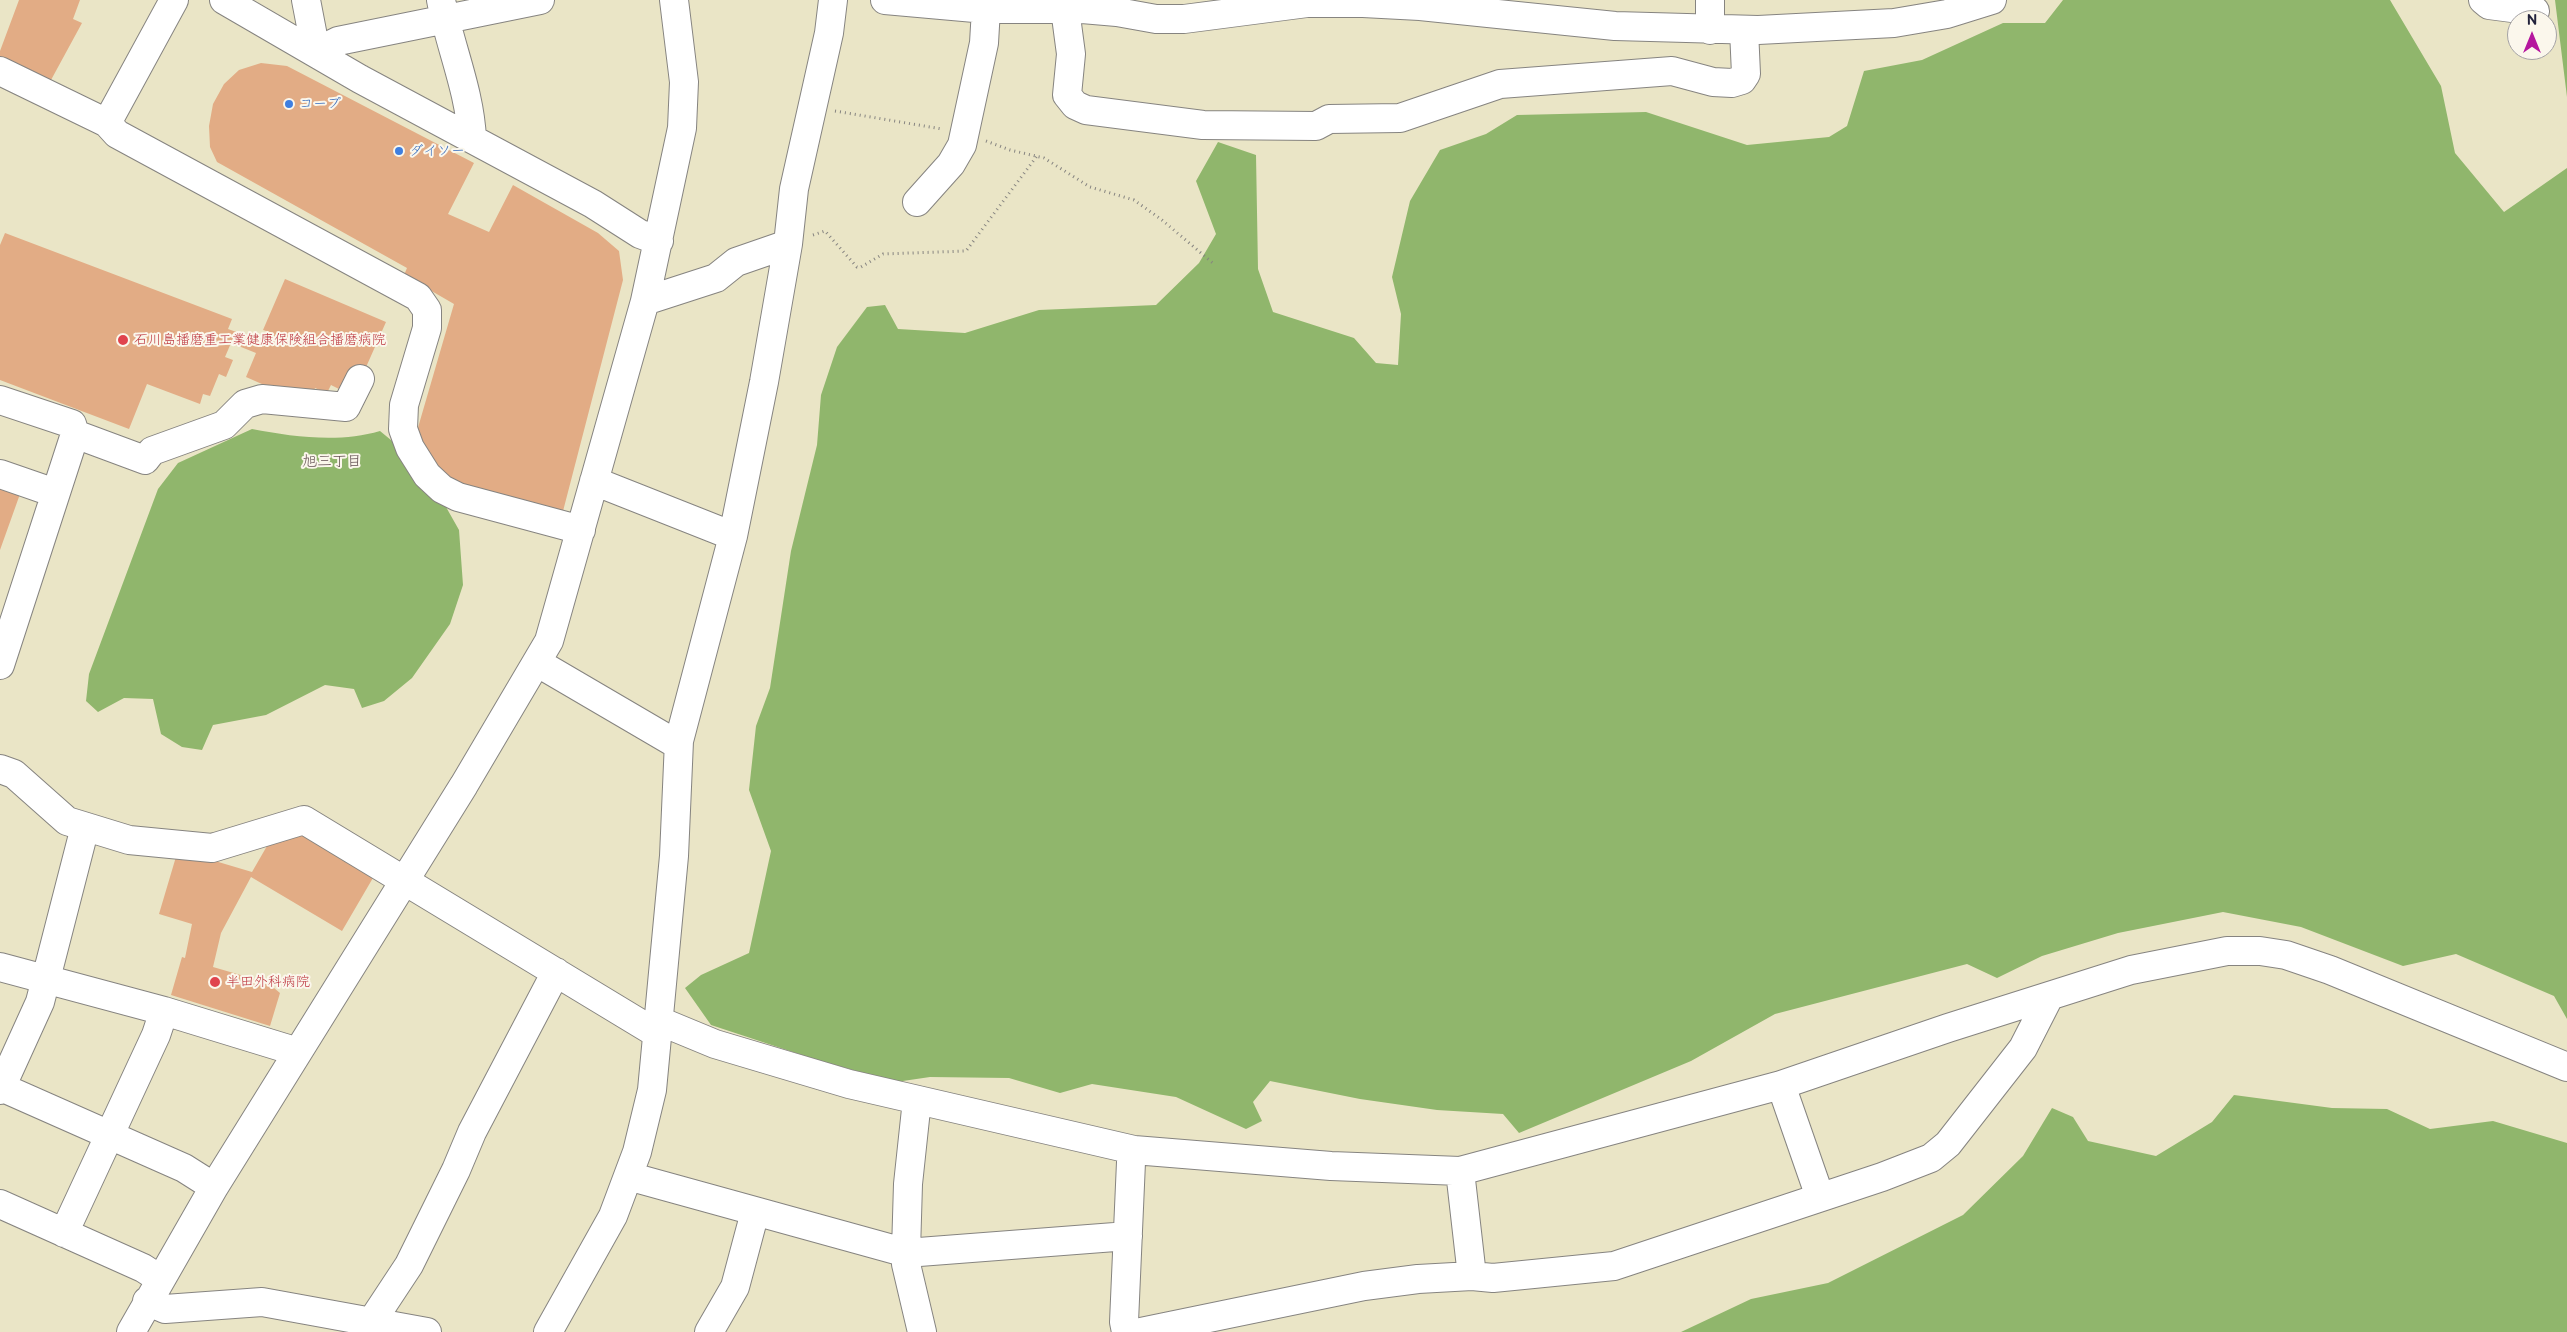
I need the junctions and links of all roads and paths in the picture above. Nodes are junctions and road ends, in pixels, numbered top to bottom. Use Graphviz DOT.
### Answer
graph roads {
  1 [pos="174,0"];
  2 [pos="224,0"];
  3 [pos="306,0"];
  4 [pos="540,0"];
  5 [pos="674,0"];
  6 [pos="833,0"];
  7 [pos="885,0"];
  8 [pos="1710,0"];
  9 [pos="1992,0"];
  10 [pos="2483,0"];
  11 [pos="1274,3"];
  12 [pos="986,9"];
  13 [pos="1065,9"];
  14 [pos="442,10"];
  15 [pos="1193,10"];
  16 [pos="2527,10"];
  17 [pos="1710,30"];
  18 [pos="1744,30"];
  19 [pos="316,52"];
  20 [pos="0,71"];
  21 [pos="812,107"];
  22 [pos="106,123"];
  23 [pos="964,133"];
  24 [pos="472,139"];
  25 [pos="1037,156"];
  26 [pos="917,202"];
  27 [pos="659,241"];
  28 [pos="788,244"];
  29 [pos="1214,264"];
  30 [pos="645,301"];
  31 [pos="360,379"];
  32 [pos="0,400"];
  33 [pos="75,434"];
  34 [pos="0,474"];
  35 [pos="594,481"];
  36 [pos="55,493"];
  37 [pos="581,530"];
  38 [pos="733,536"];
  39 [pos="8,613"];
  40 [pos="538,664"];
  41 [pos="0,665"];
  42 [pos="679,741"];
  43 [pos="0,769"];
  44 [pos="86,826"];
  45 [pos="404,880"];
  46 [pos="0,966"];
  47 [pos="556,972"];
  48 [pos="47,979"];
  49 [pos="2049,997"];
  50 [pos="164,1011"];
  51 [pos="656,1026"];
  52 [pos="298,1052"];
  53 [pos="2567,1067"];
  54 [pos="1781,1084"];
  55 [pos="1,1088"];
  56 [pos="917,1100"];
  57 [pos="111,1135"];
  58 [pos="1134,1150"];
  59 [pos="1460,1171"];
  60 [pos="628,1176"];
  61 [pos="214,1187"];
  62 [pos="1820,1196"];
  63 [pos="0,1204"];
  64 [pos="755,1212"];
  65 [pos="64,1233"];
  66 [pos="1128,1236"];
  67 [pos="906,1251"];
  68 [pos="1472,1276"];
  69 [pos="154,1290"];
  70 [pos="375,1322"];
  71 [pos="131,1332"];
  72 [pos="427,1332"];
  73 [pos="548,1332"];
  74 [pos="709,1332"];
  75 [pos="922,1332"];
  76 [pos="1126,1332"];
  77 [pos="1141,1332"];
  1 -- 22 [label="street"];
  2 -- 19 [label="street"];
  3 -- 19 [label="street"];
  4 -- 14 [label="street"];
  5 -- 27 [label="street"];
  6 -- 21 [label="street"];
  7 -- 12 [label="street"];
  8 -- 17 [label="street"];
  9 -- 18 [label="street"];
  10 -- 16 [label="street"];
  11 -- 15 [label="street"];
  11 -- 17 [label="street"];
  12 -- 13 [label="street"];
  12 -- 23 [label="street"];
  13 -- 15 [label="street"];
  13 -- 18 [label="street"];
  14 -- 19 [label="street"];
  14 -- 24 [label="street"];
  17 -- 18 [label="street"];
  19 -- 24 [label="street"];
  20 -- 22 [label="street"];
  21 -- 23 [label="path"];
  21 -- 28 [label="street"];
  22 -- 37 [label="street"];
  23 -- 25 [label="path"];
  23 -- 26 [label="street"];
  24 -- 27 [label="street"];
  25 -- 28 [label="path"];
  25 -- 29 [label="path"];
  27 -- 30 [label="street"];
  28 -- 30 [label="street"];
  28 -- 38 [label="street"];
  30 -- 35 [label="street"];
  31 -- 33 [label="street"];
  32 -- 33 [label="street"];
  33 -- 36 [label="street"];
  34 -- 36 [label="street"];
  35 -- 37 [label="street"];
  35 -- 38 [label="street"];
  36 -- 39 [label="street"];
  37 -- 40 [label="street"];
  38 -- 42 [label="street"];
  39 -- 41 [label="street"];
  40 -- 42 [label="street"];
  40 -- 45 [label="street"];
  42 -- 51 [label="street"];
  43 -- 44 [label="street"];
  44 -- 45 [label="street"];
  44 -- 48 [label="street"];
  45 -- 47 [label="street"];
  45 -- 52 [label="street"];
  46 -- 48 [label="street"];
  47 -- 51 [label="street"];
  47 -- 70 [label="street"];
  48 -- 50 [label="street"];
  48 -- 55 [label="street"];
  49 -- 53 [label="street"];
  49 -- 54 [label="street"];
  49 -- 62 [label="street"];
  50 -- 52 [label="street"];
  50 -- 57 [label="street"];
  51 -- 56 [label="street"];
  51 -- 60 [label="street"];
  52 -- 61 [label="street"];
  54 -- 59 [label="street"];
  54 -- 62 [label="street"];
  55 -- 57 [label="street"];
  56 -- 58 [label="street"];
  56 -- 67 [label="street"];
  57 -- 61 [label="street"];
  57 -- 65 [label="street"];
  58 -- 59 [label="street"];
  58 -- 66 [label="street"];
  59 -- 68 [label="street"];
  60 -- 64 [label="street"];
  60 -- 73 [label="street"];
  61 -- 69 [label="street"];
  62 -- 68 [label="street"];
  63 -- 65 [label="street"];
  64 -- 67 [label="street"];
  64 -- 74 [label="street"];
  65 -- 69 [label="street"];
  66 -- 67 [label="street"];
  66 -- 76 [label="street"];
  67 -- 75 [label="street"];
  68 -- 77 [label="street"];
  69 -- 70 [label="street"];
  69 -- 71 [label="street"];
  70 -- 72 [label="street"];
}
